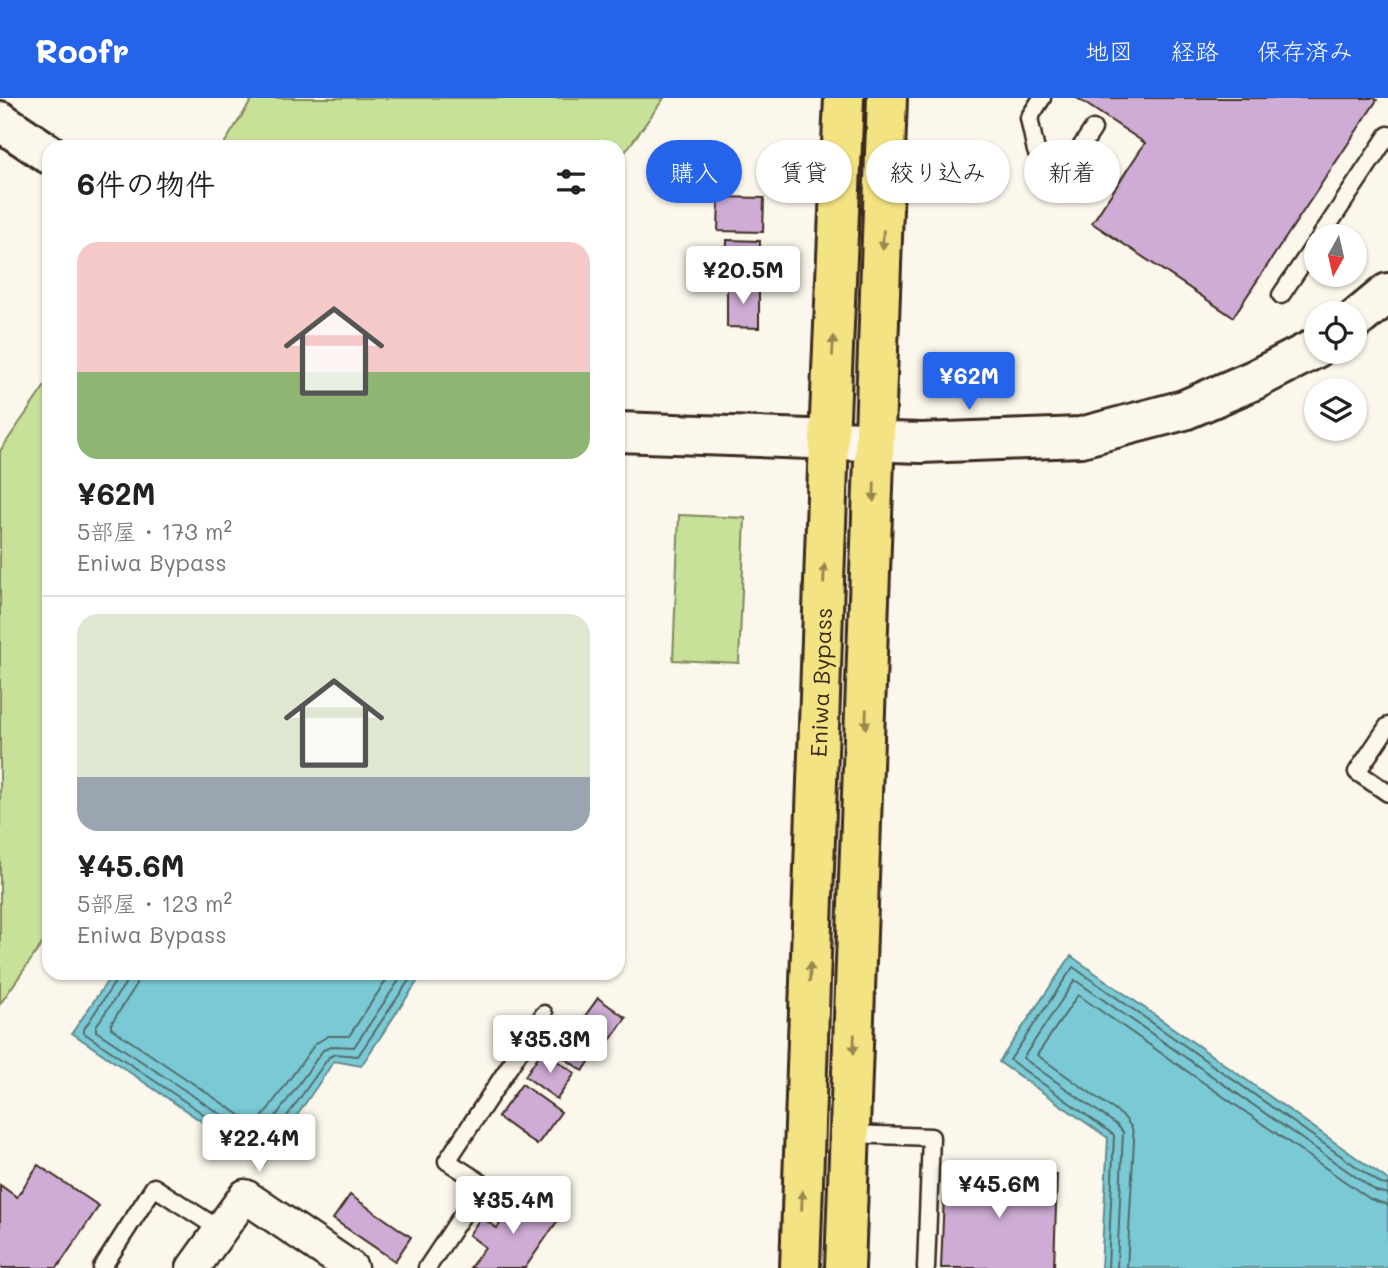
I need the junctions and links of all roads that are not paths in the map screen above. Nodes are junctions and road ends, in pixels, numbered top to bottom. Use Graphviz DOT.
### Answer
graph roads {
  1 [pos="844,98"];
  2 [pos="887,98"];
  3 [pos="1042,98"];
  4 [pos="0,121"];
  5 [pos="1093,130"];
  6 [pos="1388,135"];
  7 [pos="42,149"];
  8 [pos="1329,224"];
  9 [pos="1304,261"];
  10 [pos="1388,293"];
  11 [pos="1281,295"];
  12 [pos="1367,310"];
  13 [pos="1304,354"];
  14 [pos="625,432"];
  15 [pos="829,439"];
  16 [pos="876,442"];
  17 [pos="1388,726"];
  18 [pos="1388,793"];
  19 [pos="544,1014"];
  20 [pos="851,1134"];
  21 [pos="219,1229"];
  22 [pos="102,1268"];
  23 [pos="193,1268"];
  24 [pos="351,1268"];
  25 [pos="428,1268"];
  26 [pos="800,1268"];
  27 [pos="845,1268"];
  28 [pos="926,1268"];
  15 -- 1 [label="highway, Eniwa Bypass, one-way"];
  2 -- 16 [label="highway, Eniwa Bypass, one-way"];
  3 -- 5 [label="lane"];
  4 -- 7 [label="street"];
  6 -- 8 [label="lane"];
  9 -- 11 [label="lane"];
  10 -- 12 [label="street"];
  13 -- 16 [label="street"];
  14 -- 15 [label="street"];
  15 -- 16 [label="street"];
  26 -- 15 [label="highway, Eniwa Bypass, one-way"];
  16 -- 20 [label="highway, Eniwa Bypass, one-way"];
  17 -- 18 [label="lane"];
  19 -- 25 [label="lane"];
  20 -- 27 [label="highway, Eniwa Bypass"];
  20 -- 28 [label="lane"];
  21 -- 22 [label="lane"];
  21 -- 23 [label="street"];
  21 -- 24 [label="street"];
}
